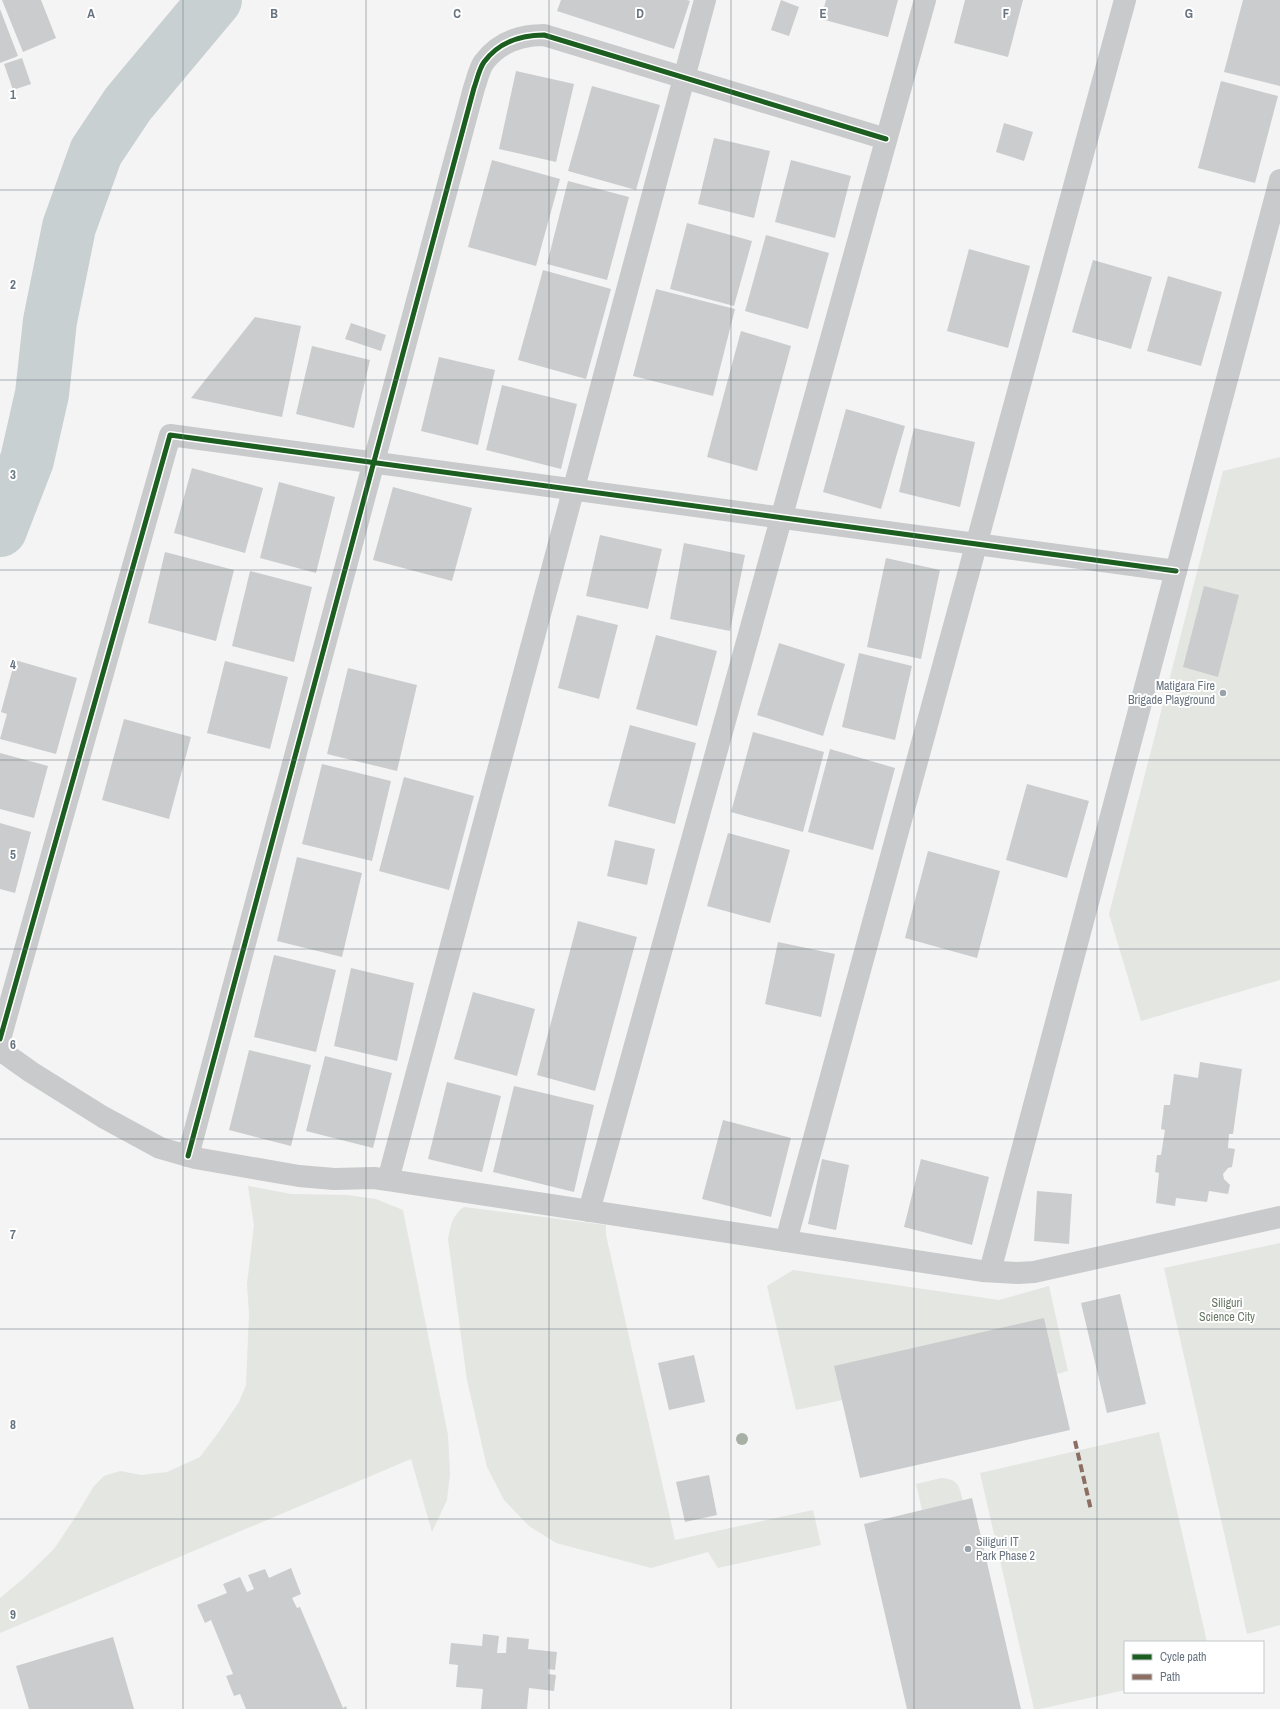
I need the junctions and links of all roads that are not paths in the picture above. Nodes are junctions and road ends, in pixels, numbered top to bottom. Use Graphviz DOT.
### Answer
graph roads {
  1 [pos="705,0"];
  2 [pos="925,0"];
  3 [pos="1125,0"];
  4 [pos="684,78"];
  5 [pos="886,140"];
  6 [pos="1280,180"];
  7 [pos="374,463"];
  8 [pos="574,490"];
  9 [pos="781,517"];
  10 [pos="976,544"];
  11 [pos="1176,571"];
  12 [pos="0,1039"];
  13 [pos="0,1050"];
  14 [pos="188,1156"];
  15 [pos="388,1180"];
  16 [pos="589,1211"];
  17 [pos="1280,1216"];
  18 [pos="786,1241"];
  19 [pos="990,1271"];
  1 -- 4 [label="street"];
  2 -- 5 [label="street"];
  3 -- 10 [label="street"];
  4 -- 5 [label="street"];
  4 -- 7 [label="street"];
  4 -- 8 [label="street"];
  5 -- 9 [label="street"];
  6 -- 11 [label="street"];
  7 -- 8 [label="street"];
  7 -- 12 [label="street"];
  7 -- 14 [label="street"];
  8 -- 9 [label="street"];
  8 -- 15 [label="street"];
  9 -- 10 [label="street"];
  9 -- 16 [label="street"];
  10 -- 11 [label="street"];
  10 -- 18 [label="street"];
  11 -- 19 [label="street"];
  13 -- 14 [label="street"];
  14 -- 15 [label="street"];
  15 -- 16 [label="street"];
  16 -- 18 [label="street"];
  17 -- 19 [label="street"];
  18 -- 19 [label="street"];
}
